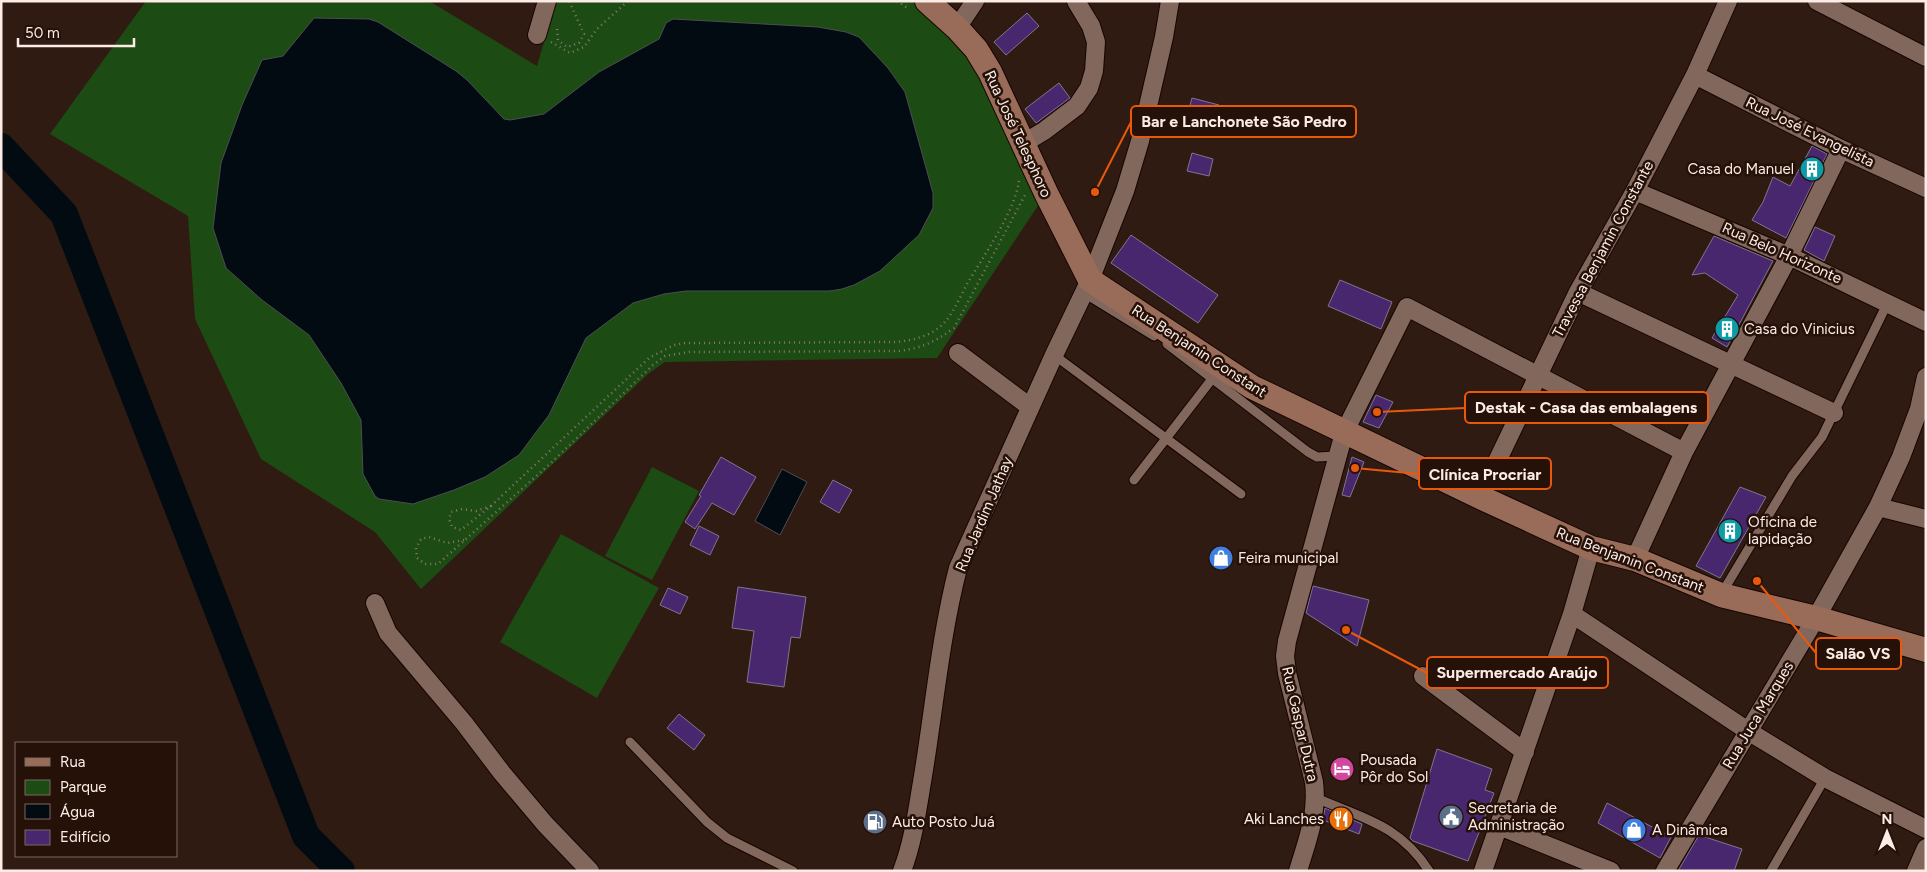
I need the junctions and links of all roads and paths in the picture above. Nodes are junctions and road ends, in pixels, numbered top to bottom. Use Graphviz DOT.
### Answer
graph roads {
  1 [pos="547,1"];
  2 [pos="569,1"];
  3 [pos="628,1"];
  4 [pos="897,1"];
  5 [pos="975,1"];
  6 [pos="1076,1"];
  7 [pos="1170,1"];
  8 [pos="1728,1"];
  9 [pos="1817,1"];
  10 [pos="919,6"];
  11 [pos="556,27"];
  12 [pos="957,28"];
  13 [pos="537,35"];
  14 [pos="1926,57"];
  15 [pos="1694,75"];
  16 [pos="1024,143"];
  17 [pos="1841,149"];
  18 [pos="1019,180"];
  19 [pos="1926,188"];
  20 [pos="1026,191"];
  21 [pos="1635,191"];
  22 [pos="1789,256"];
  23 [pos="1087,286"];
  24 [pos="1578,292"];
  25 [pos="1888,302"];
  26 [pos="1926,322"];
  27 [pos="958,353"];
  28 [pos="1054,355"];
  29 [pos="1730,365"];
  30 [pos="1217,373"];
  31 [pos="1536,376"];
  32 [pos="1926,377"];
  33 [pos="1030,407"];
  34 [pos="1834,413"];
  35 [pos="1344,433"];
  36 [pos="1166,440"];
  37 [pos="1684,452"];
  38 [pos="1337,456"];
  39 [pos="1134,480"];
  40 [pos="1241,494"];
  41 [pos="1480,497"];
  42 [pos="491,506"];
  43 [pos="1878,507"];
  44 [pos="1926,519"];
  45 [pos="464,540"];
  46 [pos="1592,548"];
  47 [pos="1635,559"];
  48 [pos="1721,595"];
  49 [pos="375,604"];
  50 [pos="1572,614"];
  51 [pos="1816,618"];
  52 [pos="1926,650"];
  53 [pos="1423,676"];
  54 [pos="1748,731"];
  55 [pos="630,742"];
  56 [pos="1525,752"];
  57 [pos="1825,778"];
  58 [pos="1316,798"];
  59 [pos="1499,826"];
  60 [pos="1926,830"];
  61 [pos="1926,848"];
  62 [pos="910,850"];
  63 [pos="590,871"];
  64 [pos="793,871"];
  65 [pos="902,871"];
  66 [pos="913,871"];
  67 [pos="1298,871"];
  68 [pos="1429,871"];
  69 [pos="1482,871"];
  70 [pos="1611,871"];
  71 [pos="1666,871"];
  72 [pos="1771,871"];
  73 [pos="1916,871"];
  1 -- 13 [label="street"];
  2 -- 11 [label="path"];
  3 -- 13 [label="path"];
  4 -- 10 [label="path"];
  5 -- 12 [label="street"];
  6 -- 16 [label="street"];
  7 -- 23 [label="street, Rua Jardim Jathay"];
  8 -- 15 [label="street, Travessa Benjamin Constante"];
  9 -- 14 [label="street"];
  10 -- 12 [label="street, Rua José Telesphoro"];
  12 -- 16 [label="street, Rua José Telesphoro"];
  15 -- 17 [label="street, Rua José Evangelista"];
  15 -- 21 [label="street, Travessa Benjamin Constante"];
  16 -- 23 [label="street, Rua José Telesphoro"];
  17 -- 19 [label="street, Rua José Evangelista"];
  17 -- 22 [label="street"];
  18 -- 42 [label="path"];
  20 -- 45 [label="path"];
  21 -- 22 [label="street, Rua Belo Horizonte"];
  21 -- 24 [label="street, Travessa Benjamin Constante"];
  22 -- 25 [label="street, Rua Belo Horizonte"];
  22 -- 29 [label="street"];
  23 -- 28 [label="street, Rua Jardim Jathay"];
  23 -- 30 [label="street, Rua Benjamin Constant"];
  24 -- 29 [label="street"];
  24 -- 31 [label="street, Travessa Benjamin Constante"];
  25 -- 26 [label="street, Rua Belo Horizonte"];
  25 -- 34 [label="lane"];
  27 -- 33 [label="street"];
  28 -- 33 [label="street, Rua Jardim Jathay"];
  28 -- 36 [label="lane"];
  29 -- 34 [label="street"];
  29 -- 37 [label="street"];
  30 -- 35 [label="street, Rua Benjamin Constant"];
  30 -- 36 [label="lane"];
  30 -- 38 [label="lane"];
  31 -- 35 [label="street, Rua Gaspar Dutra"];
  31 -- 37 [label="street"];
  31 -- 41 [label="street, Travessa Benjamin Constante"];
  32 -- 43 [label="street, Rua Juca Marques"];
  33 -- 62 [label="street, Rua Jardim Jathay"];
  34 -- 48 [label="lane"];
  35 -- 38 [label="street, Rua Gaspar Dutra"];
  35 -- 41 [label="street, Rua Benjamin Constant"];
  36 -- 39 [label="lane"];
  36 -- 40 [label="lane"];
  37 -- 47 [label="street"];
  38 -- 58 [label="street, Rua Gaspar Dutra"];
  41 -- 46 [label="street, Rua Benjamin Constant"];
  42 -- 42 [label="path"];
  43 -- 44 [label="street"];
  43 -- 51 [label="street, Rua Juca Marques"];
  45 -- 45 [label="path"];
  46 -- 47 [label="street, Rua Benjamin Constant"];
  46 -- 50 [label="street"];
  47 -- 48 [label="street, Rua Benjamin Constant"];
  48 -- 51 [label="street, Rua Benjamin Constant"];
  49 -- 63 [label="street"];
  50 -- 54 [label="street"];
  50 -- 56 [label="street"];
  51 -- 52 [label="street, Rua Benjamin Constant"];
  51 -- 54 [label="street, Rua Juca Marques"];
  53 -- 56 [label="street"];
  54 -- 57 [label="street"];
  54 -- 71 [label="street, Rua Juca Marques"];
  55 -- 64 [label="lane"];
  56 -- 59 [label="street"];
  57 -- 60 [label="street"];
  57 -- 72 [label="lane"];
  58 -- 67 [label="street, Rua Gaspar Dutra"];
  58 -- 68 [label="lane"];
  59 -- 69 [label="street"];
  59 -- 70 [label="street"];
  61 -- 73 [label="street"];
  62 -- 65 [label="street, Rua Jardim Jathay"];
  62 -- 66 [label="street, Rua Jardim Jathay"];
}
